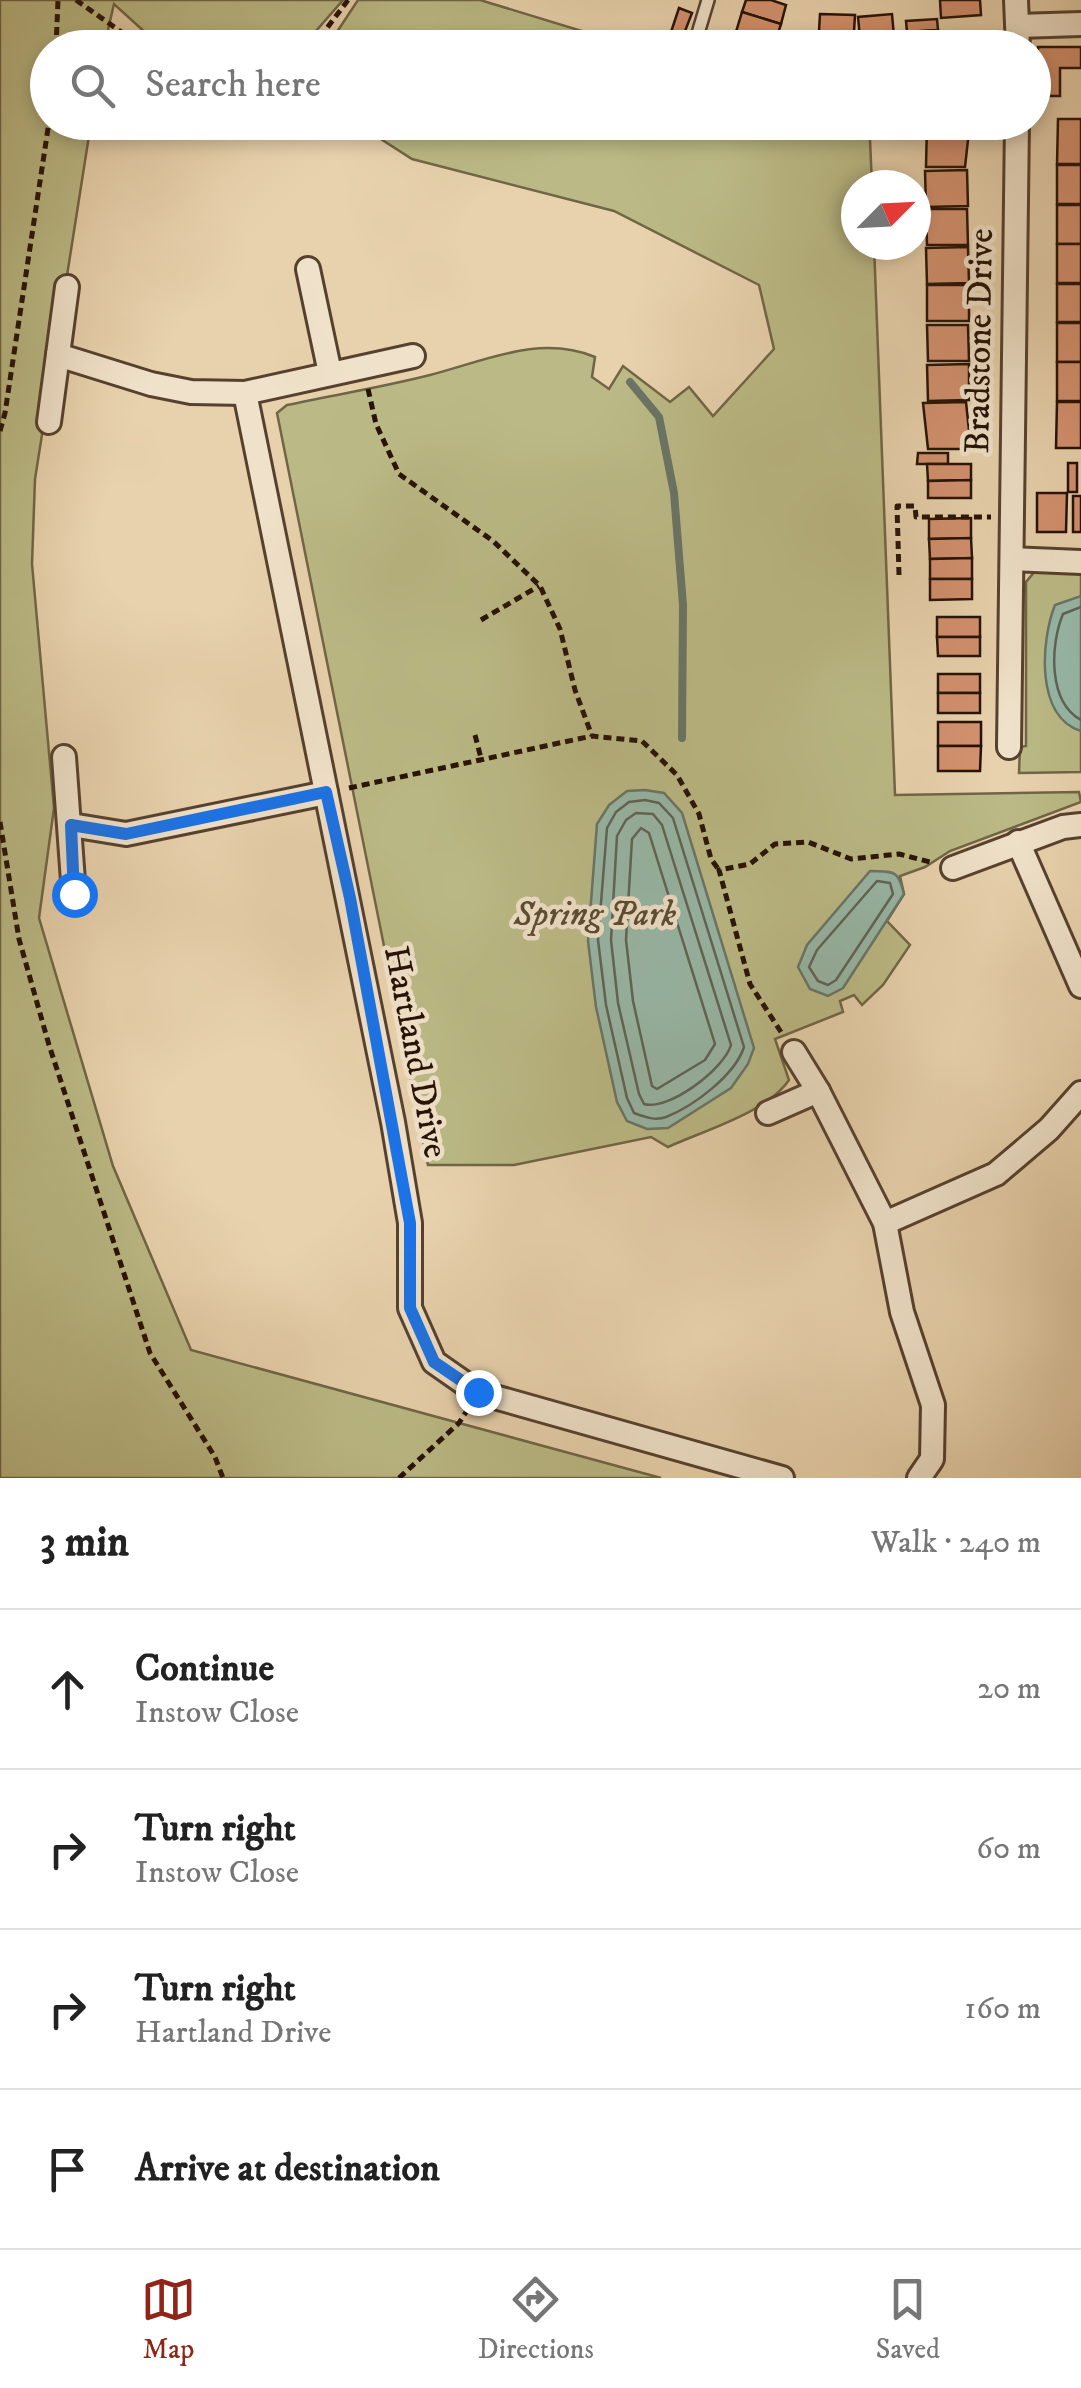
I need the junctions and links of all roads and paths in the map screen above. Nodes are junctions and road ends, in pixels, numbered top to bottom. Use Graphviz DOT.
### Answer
graph roads {
  1 [pos="58,0"];
  2 [pos="76,0"];
  3 [pos="348,0"];
  4 [pos="708,0"];
  5 [pos="1016,0"];
  6 [pos="1081,24"];
  7 [pos="57,30"];
  8 [pos="118,30"];
  9 [pos="326,30"];
  10 [pos="699,30"];
  11 [pos="1018,30"];
  12 [pos="1050,30"];
  13 [pos="46,140"];
  14 [pos="1017,140"];
  15 [pos="308,270"];
  16 [pos="67,287"];
  17 [pos="58,356"];
  18 [pos="413,356"];
  19 [pos="363,366"];
  20 [pos="330,373"];
  21 [pos="244,392"];
  22 [pos="49,422"];
  23 [pos="0,431"];
  24 [pos="998,517"];
  25 [pos="1012,560"];
  26 [pos="1081,562"];
  27 [pos="898,575"];
  28 [pos="540,586"];
  29 [pos="481,620"];
  30 [pos="476,734"];
  31 [pos="592,736"];
  32 [pos="1008,747"];
  33 [pos="64,757"];
  34 [pos="482,762"];
  35 [pos="326,792"];
  36 [pos="0,822"];
  37 [pos="71,825"];
  38 [pos="1081,825"];
  39 [pos="1018,842"];
  40 [pos="953,868"];
  41 [pos="719,870"];
  42 [pos="74,894"];
  43 [pos="1081,986"];
  44 [pos="794,1052"];
  45 [pos="818,1091"];
  46 [pos="1081,1094"];
  47 [pos="768,1113"];
  48 [pos="885,1223"];
  49 [pos="478,1392"];
  50 [pos="223,1478"];
  51 [pos="399,1478"];
  52 [pos="782,1478"];
  53 [pos="919,1478"];
  1 -- 7 [label="path"];
  2 -- 8 [label="path"];
  3 -- 9 [label="path"];
  4 -- 10 [label="lane"];
  5 -- 11 [label="street"];
  6 -- 12 [label="street"];
  13 -- 23 [label="path"];
  14 -- 25 [label="street, Bradstone Drive"];
  15 -- 20 [label="street"];
  16 -- 17 [label="street"];
  17 -- 21 [label="street"];
  17 -- 22 [label="street"];
  18 -- 19 [label="street"];
  19 -- 20 [label="street"];
  19 -- 28 [label="path"];
  20 -- 21 [label="street"];
  21 -- 35 [label="street, Hartland Drive"];
  24 -- 27 [label="path"];
  25 -- 26 [label="street"];
  25 -- 32 [label="street, Bradstone Drive"];
  28 -- 29 [label="path"];
  28 -- 31 [label="path"];
  30 -- 34 [label="path"];
  31 -- 34 [label="path"];
  31 -- 41 [label="path"];
  33 -- 37 [label="street"];
  34 -- 35 [label="path"];
  35 -- 37 [label="street"];
  35 -- 49 [label="street, Hartland Drive"];
  36 -- 50 [label="path"];
  37 -- 42 [label="street"];
  38 -- 39 [label="street"];
  39 -- 40 [label="street"];
  39 -- 43 [label="street"];
  40 -- 41 [label="path"];
  41 -- 44 [label="path"];
  44 -- 45 [label="street"];
  45 -- 47 [label="street"];
  45 -- 48 [label="street"];
  46 -- 48 [label="street"];
  48 -- 53 [label="street"];
  49 -- 51 [label="path"];
  49 -- 52 [label="street, Hartland Drive"];
}
